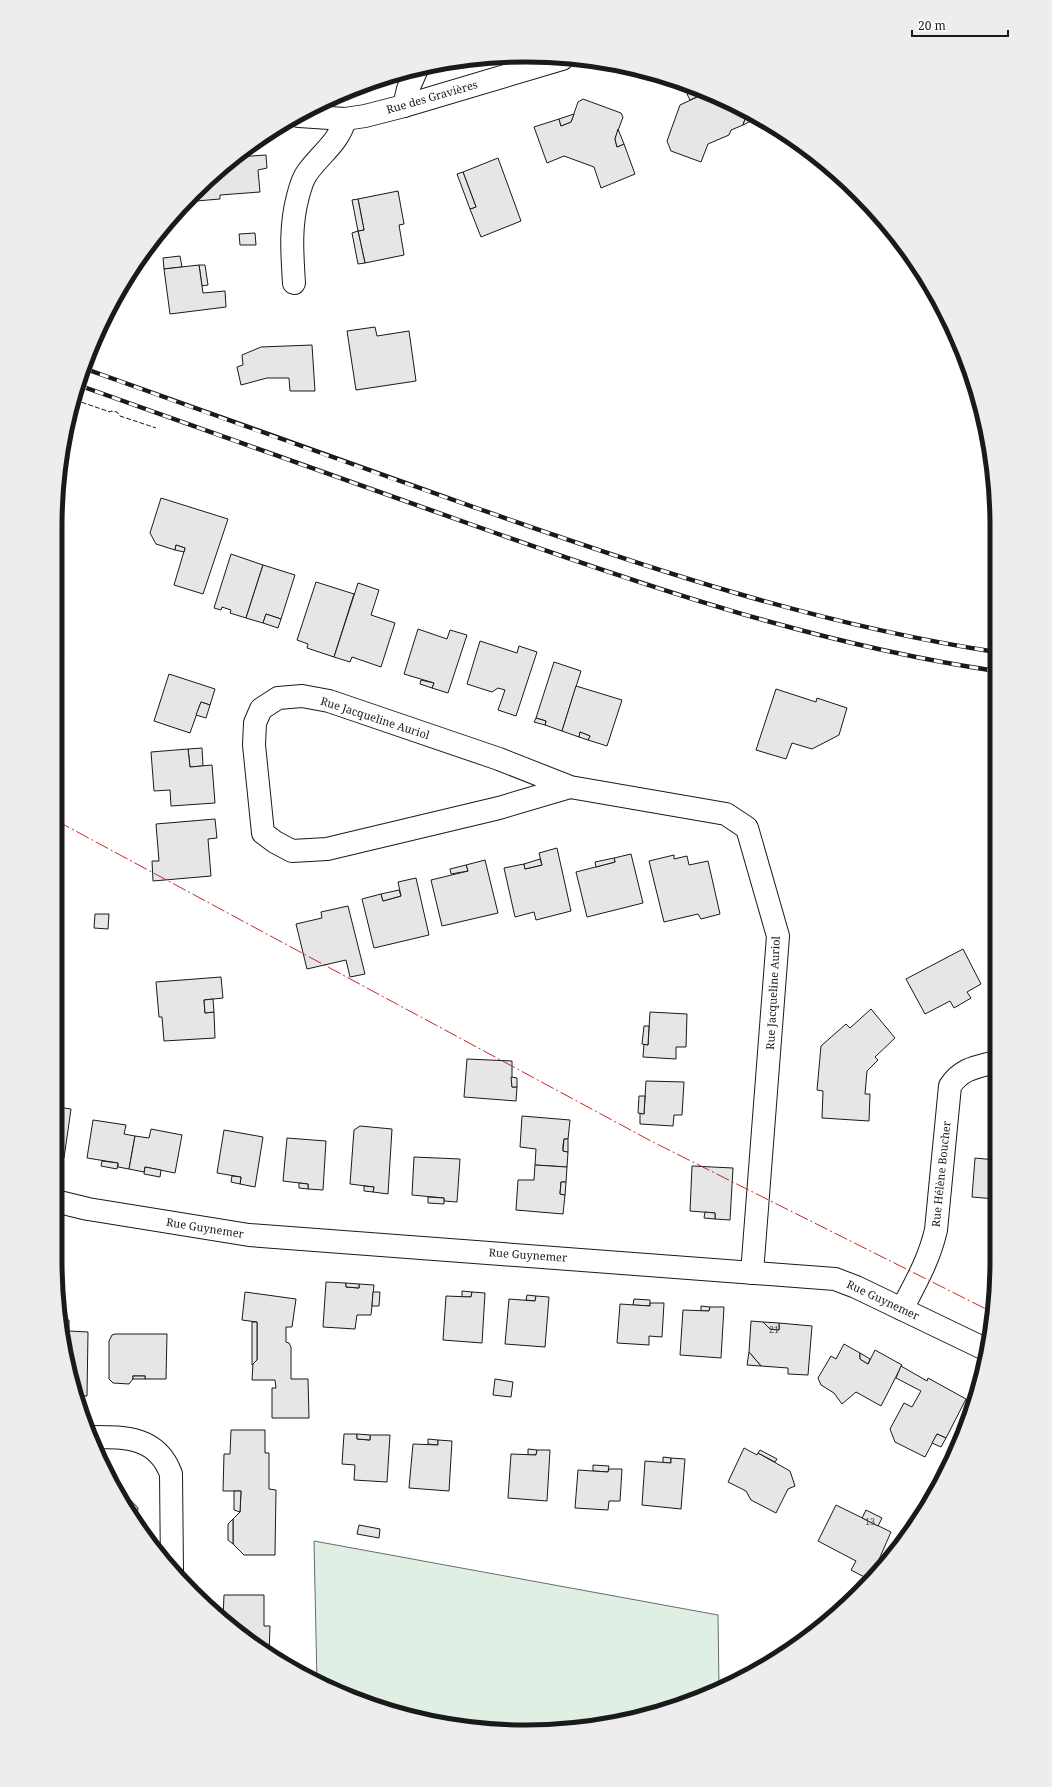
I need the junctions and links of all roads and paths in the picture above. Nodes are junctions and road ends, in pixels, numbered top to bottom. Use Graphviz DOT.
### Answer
graph roads {
  1 [pos="549,63"];
  2 [pos="414,76"];
  3 [pos="404,106"];
  4 [pos="308,117"];
  5 [pos="345,119"];
  6 [pos="294,283"];
  7 [pos="570,787"];
  8 [pos="990,1064"];
  9 [pos="62,1203"];
  10 [pos="752,1273"];
  11 [pos="902,1309"];
  12 [pos="982,1347"];
  13 [pos="96,1437"];
  14 [pos="172,1561"];
  1 -- 3 [label="street, Rue des Gravières"];
  2 -- 3 [label="street"];
  3 -- 5 [label="street, Rue des Gravières"];
  4 -- 5 [label="street, Rue des Gravières"];
  5 -- 6 [label="street"];
  7 -- 7 [label="street, Rue Jacqueline Auriol"];
  7 -- 10 [label="street, Rue Jacqueline Auriol"];
  8 -- 11 [label="street, Rue Hélène Boucher"];
  9 -- 10 [label="street, Rue Guynemer"];
  10 -- 11 [label="street, Rue Guynemer"];
  11 -- 12 [label="street, Rue Guynemer"];
  13 -- 14 [label="street"];
}
